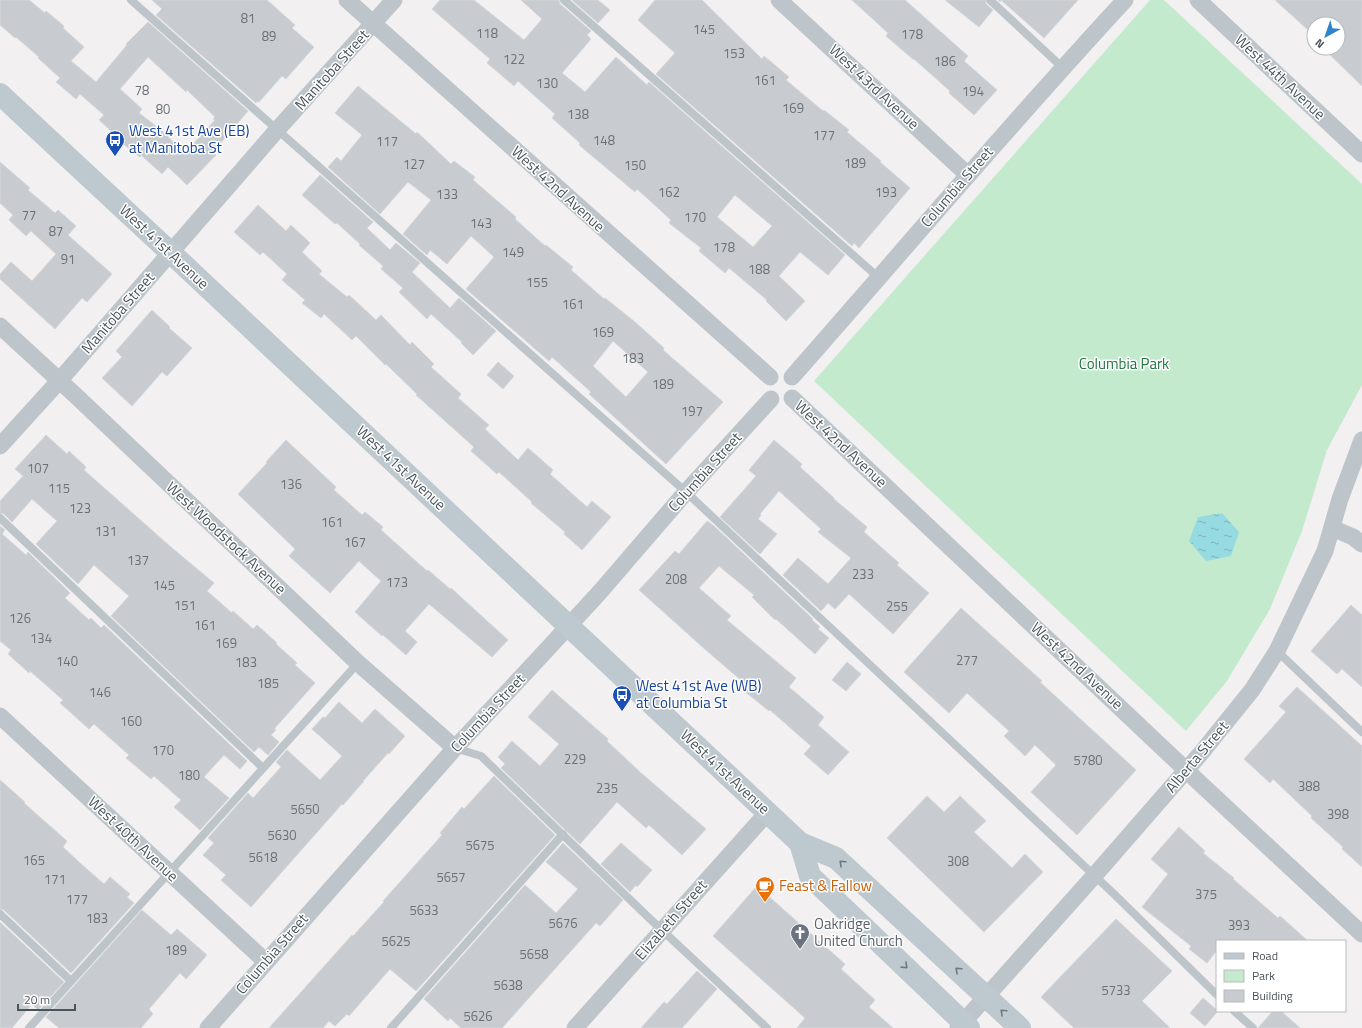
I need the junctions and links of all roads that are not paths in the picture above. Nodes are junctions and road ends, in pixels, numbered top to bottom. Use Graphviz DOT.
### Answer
graph roads {
  1 [pos="130,0"];
  2 [pos="347,0"];
  3 [pos="394,0"];
  4 [pos="564,0"];
  5 [pos="779,0"];
  6 [pos="990,0"];
  7 [pos="1126,0"];
  8 [pos="1198,0"];
  9 [pos="374,24"];
  10 [pos="1063,68"];
  11 [pos="0,94"];
  12 [pos="277,130"];
  13 [pos="1362,154"];
  14 [pos="968,175"];
  15 [pos="171,253"];
  16 [pos="878,277"];
  17 [pos="0,326"];
  18 [pos="792,376"];
  19 [pos="770,377"];
  20 [pos="59,381"];
  21 [pos="792,398"];
  22 [pos="772,399"];
  23 [pos="1362,440"];
  24 [pos="0,446"];
  25 [pos="686,492"];
  26 [pos="0,518"];
  27 [pos="1332,528"];
  28 [pos="1362,544"];
  29 [pos="568,625"];
  30 [pos="1277,651"];
  31 [pos="358,663"];
  32 [pos="0,716"];
  33 [pos="1362,732"];
  34 [pos="455,748"];
  35 [pos="263,768"];
  36 [pos="1187,770"];
  37 [pos="768,812"];
  38 [pos="562,834"];
  39 [pos="800,843"];
  40 [pos="169,872"];
  41 [pos="1094,876"];
  42 [pos="0,914"];
  43 [pos="662,930"];
  44 [pos="1362,934"];
  45 [pos="265,961"];
  46 [pos="71,981"];
  47 [pos="1216,994"];
  48 [pos="987,996"];
  49 [pos="1235,1012"];
  50 [pos="964,1026"];
  51 [pos="29,1028"];
  52 [pos="208,1028"];
  53 [pos="391,1028"];
  54 [pos="575,1028"];
  55 [pos="767,1028"];
  56 [pos="1020,1028"];
  57 [pos="1253,1028"];
  1 -- 12 [label="lane"];
  2 -- 9 [label="street, West 42nd Avenue"];
  3 -- 9 [label="street, Manitoba Street"];
  4 -- 16 [label="lane"];
  5 -- 14 [label="street, West 43rd Avenue"];
  6 -- 10 [label="lane"];
  7 -- 10 [label="street, Columbia Street"];
  8 -- 13 [label="street, West 44th Avenue"];
  9 -- 12 [label="street, Manitoba Street"];
  9 -- 19 [label="street, West 42nd Avenue"];
  10 -- 14 [label="street, Columbia Street"];
  11 -- 15 [label="main road, West 41st Avenue"];
  12 -- 15 [label="street, Manitoba Street"];
  12 -- 25 [label="lane"];
  14 -- 16 [label="street, Columbia Street"];
  15 -- 20 [label="street, Manitoba Street"];
  15 -- 29 [label="main road, West 41st Avenue"];
  16 -- 18 [label="street, Columbia Street"];
  17 -- 20 [label="street, West Woodstock Avenue"];
  18 -- 19 [label="street"];
  18 -- 21 [label="street"];
  19 -- 22 [label="street"];
  20 -- 24 [label="street, Manitoba Street"];
  20 -- 31 [label="street, West Woodstock Avenue"];
  21 -- 22 [label="street"];
  21 -- 36 [label="street, West 42nd Avenue"];
  22 -- 25 [label="street, Columbia Street"];
  23 -- 27 [label="street, Alberta Street"];
  25 -- 29 [label="street, Columbia Street"];
  25 -- 41 [label="lane"];
  26 -- 35 [label="lane"];
  27 -- 28 [label="street"];
  27 -- 30 [label="street, Alberta Street"];
  29 -- 34 [label="street, Columbia Street"];
  29 -- 37 [label="main road, West 41st Avenue"];
  30 -- 33 [label="lane"];
  30 -- 36 [label="street, Alberta Street"];
  31 -- 34 [label="street, West Woodstock Avenue"];
  31 -- 35 [label="lane"];
  32 -- 40 [label="street, West 40th Avenue"];
  34 -- 38 [label="lane"];
  34 -- 45 [label="street, Columbia Street"];
  35 -- 40 [label="lane"];
  36 -- 41 [label="street, Alberta Street"];
  36 -- 44 [label="street, West 42nd Avenue"];
  37 -- 39 [label="main road, West 41st Avenue"];
  37 -- 43 [label="street, Elizabeth Street"];
  38 -- 43 [label="lane"];
  38 -- 53 [label="lane"];
  48 -- 39 [label="main road, West 41st Avenue, one-way"];
  39 -- 50 [label="main road, West 41st Avenue, one-way"];
  40 -- 45 [label="street, West 40th Avenue"];
  40 -- 46 [label="lane"];
  41 -- 47 [label="lane"];
  41 -- 48 [label="street, Alberta Street"];
  42 -- 46 [label="lane"];
  43 -- 54 [label="street, Elizabeth Street"];
  43 -- 55 [label="lane"];
  45 -- 52 [label="street, Columbia Street"];
  46 -- 51 [label="lane"];
  48 -- 50 [label="street, Alberta Street"];
  56 -- 48 [label="main road, West 41st Avenue, one-way"];
  49 -- 57 [label="lane"];
}
